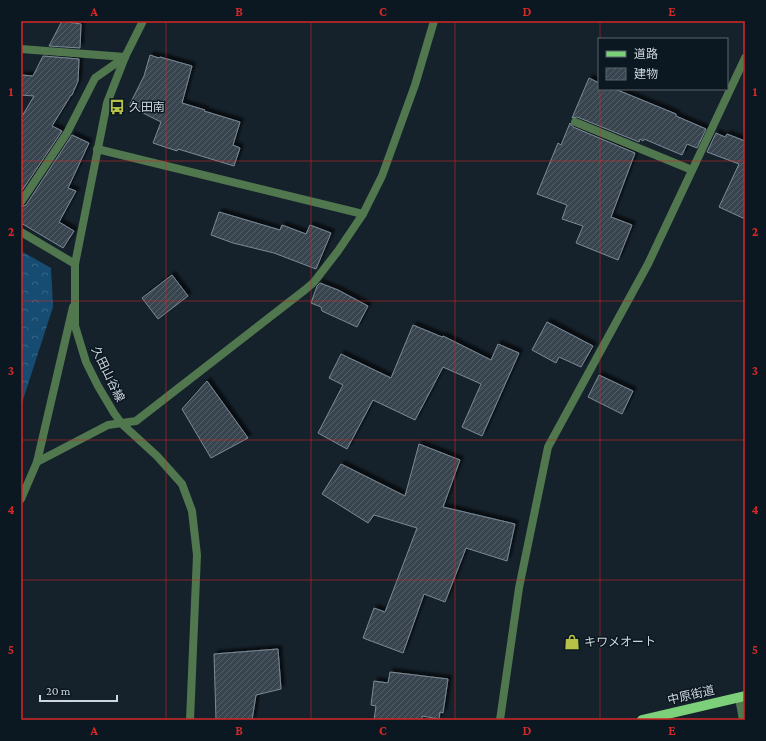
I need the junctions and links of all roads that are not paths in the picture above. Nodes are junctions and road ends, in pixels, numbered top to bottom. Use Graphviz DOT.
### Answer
graph roads {
  1 [pos="143,21"];
  2 [pos="434,21"];
  3 [pos="21,49"];
  4 [pos="124,57"];
  5 [pos="745,58"];
  6 [pos="575,122"];
  7 [pos="97,149"];
  8 [pos="692,170"];
  9 [pos="21,202"];
  10 [pos="363,214"];
  11 [pos="21,232"];
  12 [pos="76,264"];
  13 [pos="75,300"];
  14 [pos="122,424"];
  15 [pos="37,462"];
  16 [pos="21,499"];
  17 [pos="742,697"];
  18 [pos="190,720"];
  19 [pos="500,720"];
  20 [pos="642,720"];
  21 [pos="743,720"];
  1 -- 4 [label="street, 久田山谷線"];
  2 -- 10 [label="street"];
  3 -- 4 [label="street"];
  4 -- 7 [label="street, 久田山谷線"];
  4 -- 9 [label="street"];
  5 -- 8 [label="street"];
  6 -- 8 [label="street"];
  7 -- 10 [label="street"];
  7 -- 12 [label="street, 久田山谷線"];
  8 -- 19 [label="street"];
  10 -- 14 [label="street"];
  11 -- 12 [label="street"];
  12 -- 13 [label="street, 久田山谷線"];
  13 -- 14 [label="street, 久田山谷線"];
  13 -- 15 [label="street"];
  14 -- 15 [label="street"];
  14 -- 18 [label="street, 久田山谷線"];
  15 -- 16 [label="street"];
  17 -- 20 [label="main road, 中原街道"];
  17 -- 21 [label="street"];
}
